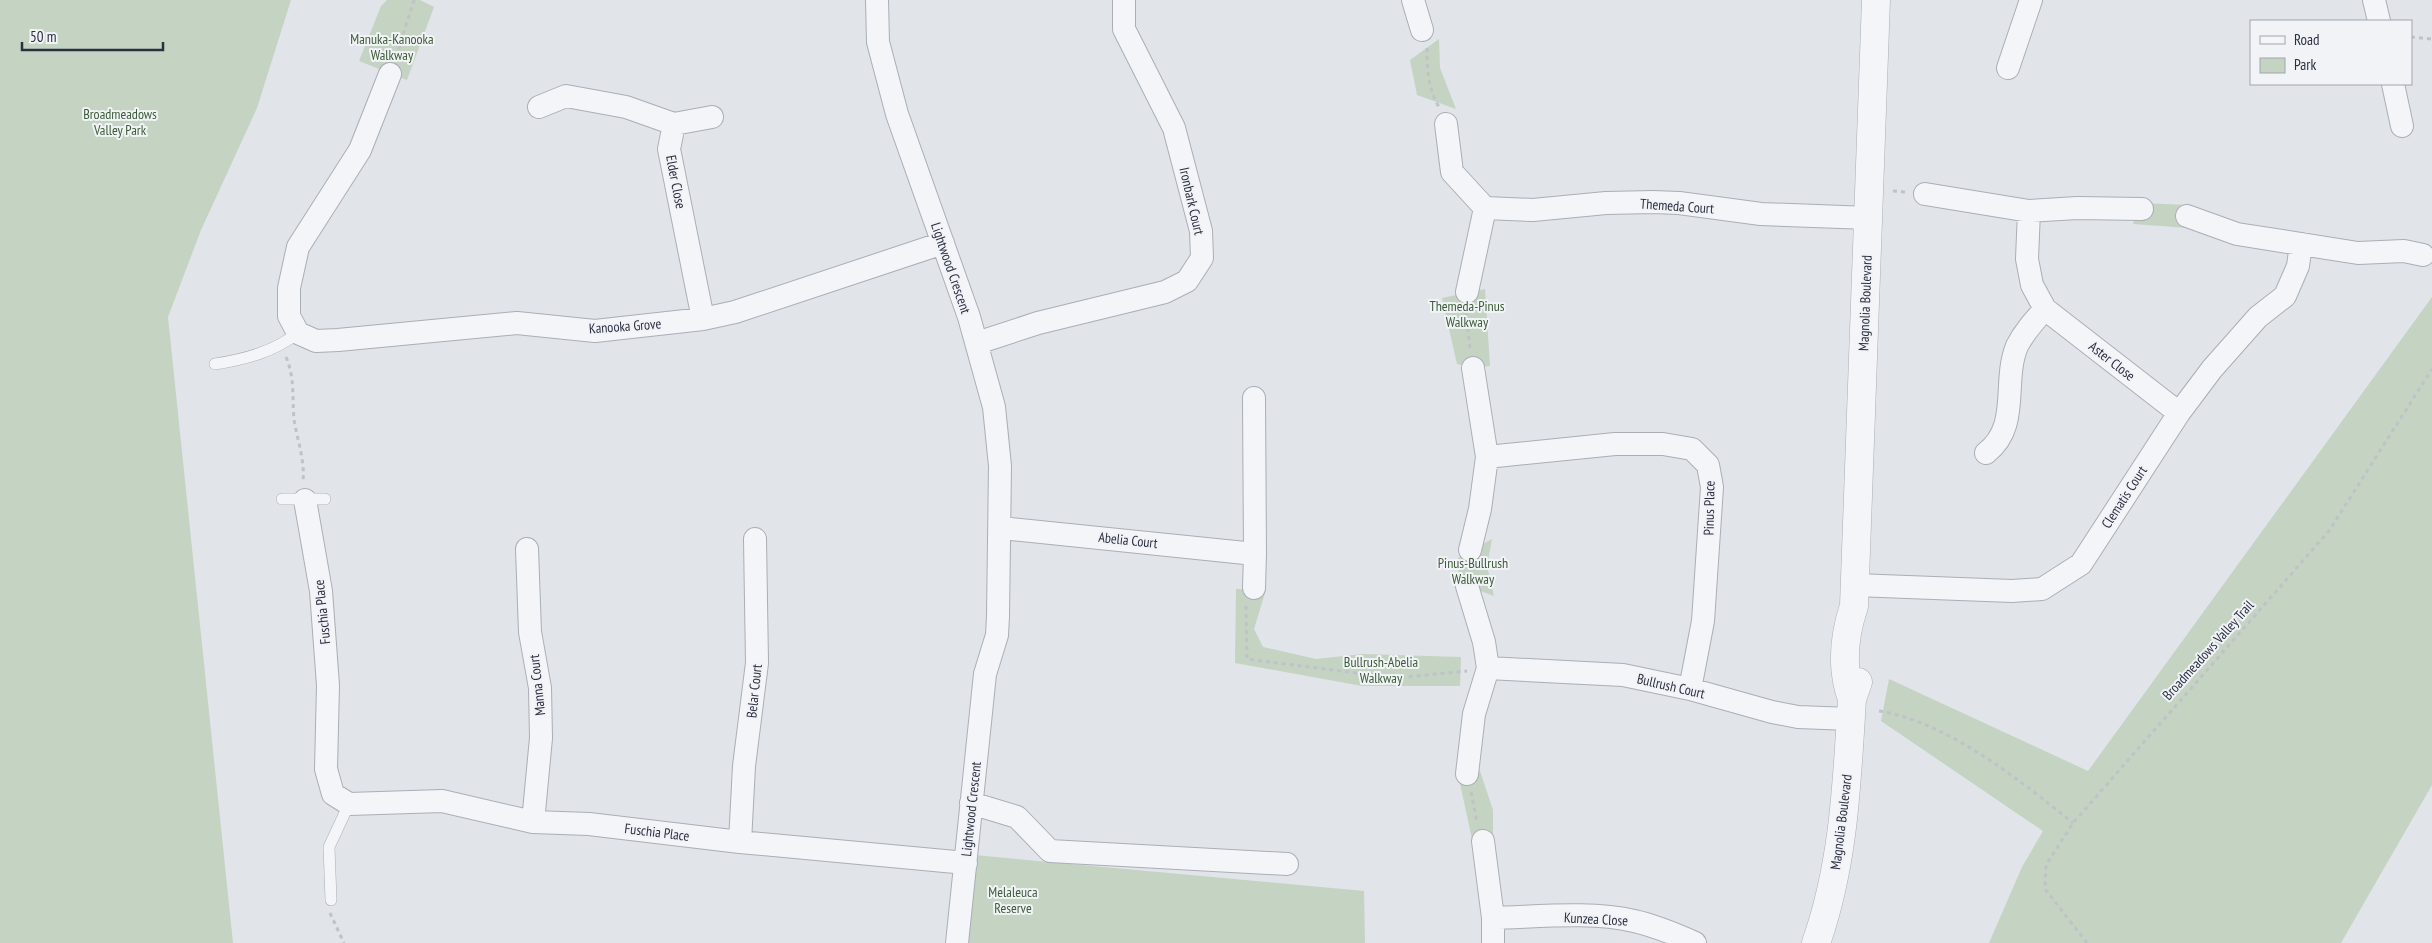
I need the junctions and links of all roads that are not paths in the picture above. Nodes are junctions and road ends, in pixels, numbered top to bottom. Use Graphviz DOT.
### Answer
graph roads {
  1 [pos="877,0"];
  2 [pos="1124,0"];
  3 [pos="1413,0"];
  4 [pos="1876,0"];
  5 [pos="2031,0"];
  6 [pos="2374,0"];
  7 [pos="2379,20"];
  8 [pos="1422,30"];
  9 [pos="2008,68"];
  10 [pos="390,74"];
  11 [pos="2393,85"];
  12 [pos="539,107"];
  13 [pos="712,117"];
  14 [pos="674,124"];
  15 [pos="1446,124"];
  16 [pos="2402,126"];
  17 [pos="1925,194"];
  18 [pos="1485,208"];
  19 [pos="2142,209"];
  20 [pos="2029,211"];
  21 [pos="2187,216"];
  22 [pos="1869,218"];
  23 [pos="943,243"];
  24 [pos="2301,244"];
  25 [pos="2422,255"];
  26 [pos="1467,292"];
  27 [pos="2045,309"];
  28 [pos="703,319"];
  29 [pos="290,339"];
  30 [pos="977,343"];
  31 [pos="215,364"];
  32 [pos="1473,368"];
  33 [pos="1254,398"];
  34 [pos="2179,413"];
  35 [pos="1986,453"];
  36 [pos="1487,457"];
  37 [pos="282,499"];
  38 [pos="315,500"];
  39 [pos="1000,534"];
  40 [pos="755,539"];
  41 [pos="527,549"];
  42 [pos="1470,550"];
  43 [pos="1255,554"];
  44 [pos="1467,586"];
  45 [pos="1254,588"];
  46 [pos="1855,595"];
  47 [pos="1488,668"];
  48 [pos="1690,689"];
  49 [pos="1851,709"];
  50 [pos="1468,774"];
  51 [pos="972,803"];
  52 [pos="349,804"];
  53 [pos="533,822"];
  54 [pos="1483,840"];
  55 [pos="740,842"];
  56 [pos="966,863"];
  57 [pos="1286,864"];
  58 [pos="331,900"];
  59 [pos="1493,918"];
  60 [pos="957,943"];
  61 [pos="1493,943"];
  62 [pos="1695,943"];
  63 [pos="1816,943"];
  1 -- 23 [label="street, Lightwood Crescent"];
  2 -- 30 [label="street, Ironbark Court"];
  3 -- 8 [label="street"];
  4 -- 22 [label="street, Magnolia Boulevard"];
  5 -- 9 [label="street"];
  6 -- 7 [label="street"];
  10 -- 29 [label="street"];
  11 -- 16 [label="street"];
  12 -- 14 [label="street"];
  13 -- 14 [label="street"];
  14 -- 28 [label="street, Elder Close"];
  15 -- 18 [label="street"];
  17 -- 20 [label="street"];
  18 -- 22 [label="street, Themeda Court"];
  18 -- 26 [label="street"];
  19 -- 20 [label="street"];
  20 -- 27 [label="street, Aster Close"];
  21 -- 24 [label="street"];
  22 -- 46 [label="street, Magnolia Boulevard"];
  23 -- 28 [label="street, Kanooka Grove"];
  23 -- 30 [label="street, Lightwood Crescent"];
  24 -- 25 [label="street"];
  24 -- 34 [label="street, Clematis Court"];
  27 -- 34 [label="street, Aster Close"];
  27 -- 35 [label="street"];
  28 -- 29 [label="street, Kanooka Grove"];
  29 -- 31 [label="lane"];
  30 -- 39 [label="street, Lightwood Crescent"];
  32 -- 36 [label="street"];
  33 -- 43 [label="street"];
  34 -- 46 [label="street, Clematis Court"];
  36 -- 42 [label="street"];
  36 -- 48 [label="street, Pinus Place"];
  37 -- 38 [label="lane"];
  38 -- 52 [label="street, Fuschia Place"];
  39 -- 43 [label="street, Abelia Court"];
  39 -- 51 [label="street, Lightwood Crescent"];
  40 -- 55 [label="street, Belar Court"];
  41 -- 53 [label="street, Manna Court"];
  43 -- 45 [label="street"];
  44 -- 47 [label="street"];
  46 -- 49 [label="street, Magnolia Boulevard"];
  47 -- 48 [label="street, Bullrush Court"];
  47 -- 50 [label="street"];
  48 -- 49 [label="street, Bullrush Court"];
  49 -- 63 [label="street, Magnolia Boulevard"];
  51 -- 56 [label="street, Lightwood Crescent"];
  51 -- 57 [label="street"];
  52 -- 53 [label="street, Fuschia Place"];
  52 -- 58 [label="lane"];
  53 -- 55 [label="street, Fuschia Place"];
  54 -- 59 [label="street"];
  55 -- 56 [label="street, Fuschia Place"];
  56 -- 60 [label="street, Lightwood Crescent"];
  59 -- 61 [label="street"];
  59 -- 62 [label="street, Kunzea Close"];
}
